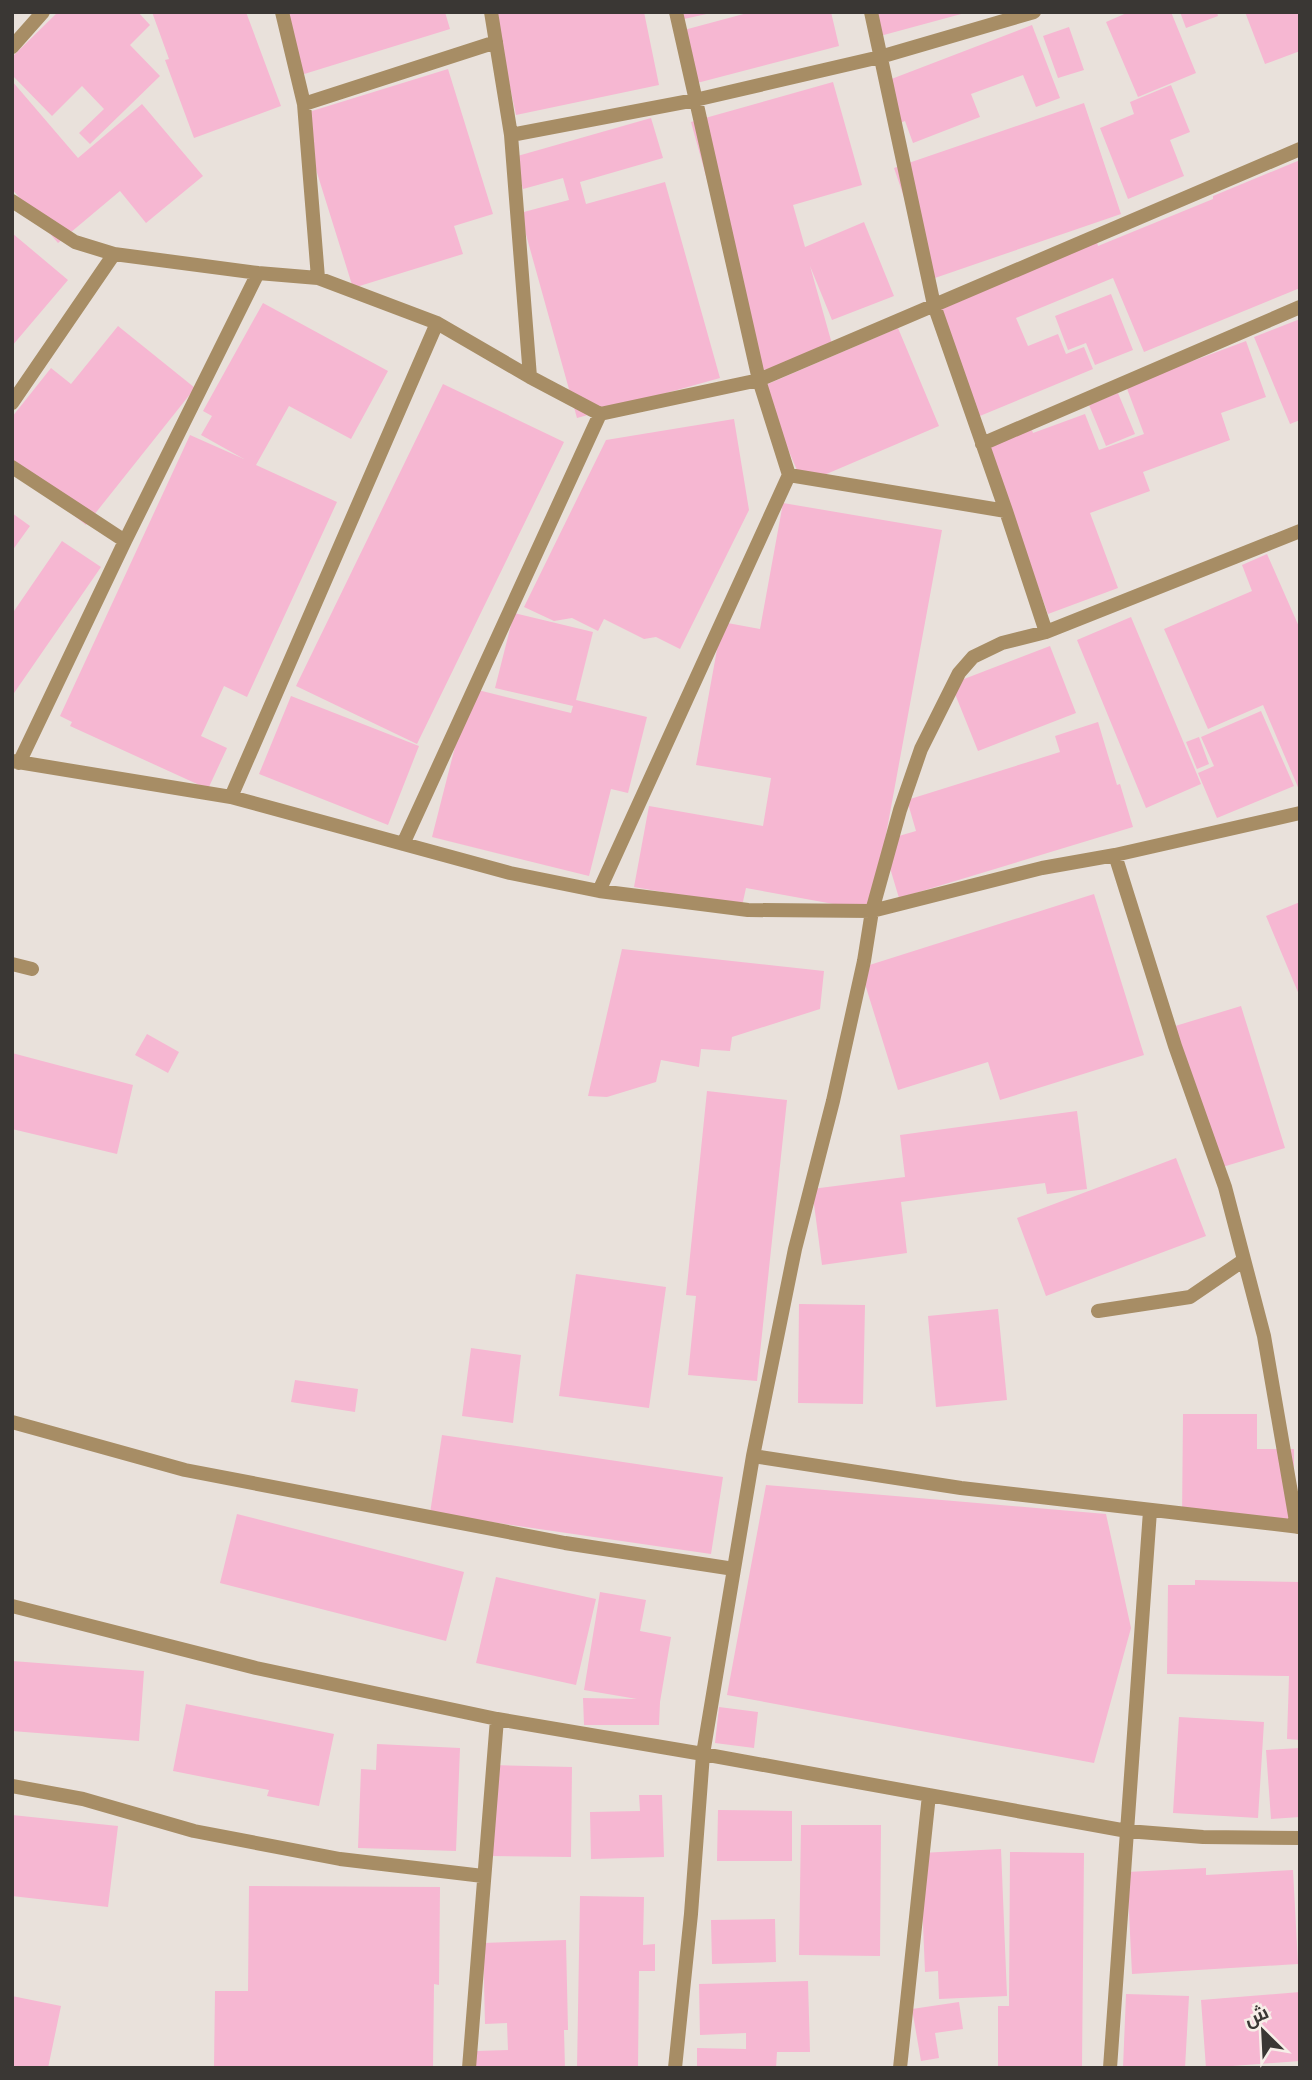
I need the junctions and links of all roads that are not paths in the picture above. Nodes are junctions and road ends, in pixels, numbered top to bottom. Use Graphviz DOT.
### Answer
graph roads {
  1 [pos="43,12"];
  2 [pos="282,12"];
  3 [pos="491,12"];
  4 [pos="676,12"];
  5 [pos="872,12"];
  6 [pos="1034,12"];
  7 [pos="496,42"];
  8 [pos="12,47"];
  9 [pos="880,57"];
  10 [pos="695,100"];
  11 [pos="304,104"];
  12 [pos="511,135"];
  13 [pos="1300,149"];
  14 [pos="12,201"];
  15 [pos="114,254"];
  16 [pos="258,273"];
  17 [pos="318,278"];
  18 [pos="934,305"];
  19 [pos="1300,307"];
  20 [pos="436,323"];
  21 [pos="530,377"];
  22 [pos="759,380"];
  23 [pos="12,403"];
  24 [pos="600,414"];
  25 [pos="982,444"];
  26 [pos="12,467"];
  27 [pos="789,475"];
  28 [pos="1006,511"];
  29 [pos="1300,531"];
  30 [pos="125,541"];
  31 [pos="1046,632"];
  32 [pos="16,762"];
  33 [pos="231,797"];
  34 [pos="1300,813"];
  35 [pos="403,844"];
  36 [pos="1115,855"];
  37 [pos="599,891"];
  38 [pos="872,911"];
  39 [pos="12,964"];
  40 [pos="32,969"];
  41 [pos="1244,1260"];
  42 [pos="1098,1311"];
  43 [pos="12,1422"];
  44 [pos="753,1456"];
  45 [pos="1150,1511"];
  46 [pos="1299,1527"];
  47 [pos="734,1569"];
  48 [pos="12,1606"];
  49 [pos="496,1719"];
  50 [pos="703,1754"];
  51 [pos="12,1786"];
  52 [pos="929,1795"];
  53 [pos="1127,1831"];
  54 [pos="1300,1838"];
  55 [pos="483,1876"];
  56 [pos="469,2068"];
  57 [pos="676,2068"];
  58 [pos="900,2068"];
  59 [pos="1110,2068"];
  1 -- 8 [label="street"];
  2 -- 11 [label="street"];
  3 -- 7 [label="street"];
  4 -- 10 [label="street"];
  5 -- 9 [label="street"];
  6 -- 9 [label="street"];
  7 -- 11 [label="street"];
  7 -- 12 [label="street"];
  9 -- 10 [label="street"];
  9 -- 18 [label="street"];
  10 -- 12 [label="street"];
  10 -- 22 [label="street"];
  11 -- 17 [label="street"];
  12 -- 21 [label="street"];
  13 -- 18 [label="street"];
  14 -- 15 [label="street"];
  15 -- 16 [label="street"];
  15 -- 23 [label="street"];
  16 -- 17 [label="street"];
  16 -- 30 [label="street"];
  17 -- 20 [label="street"];
  18 -- 22 [label="street"];
  18 -- 25 [label="street"];
  19 -- 25 [label="street"];
  20 -- 21 [label="street"];
  20 -- 33 [label="street"];
  21 -- 24 [label="street"];
  22 -- 24 [label="street"];
  22 -- 27 [label="street"];
  24 -- 35 [label="street"];
  25 -- 28 [label="street"];
  26 -- 30 [label="street"];
  27 -- 28 [label="street"];
  27 -- 37 [label="street"];
  28 -- 31 [label="street"];
  29 -- 31 [label="street"];
  30 -- 32 [label="street"];
  31 -- 38 [label="street"];
  32 -- 33 [label="street"];
  33 -- 35 [label="street"];
  34 -- 36 [label="street"];
  35 -- 37 [label="street"];
  36 -- 38 [label="street"];
  36 -- 41 [label="street"];
  37 -- 38 [label="street"];
  38 -- 44 [label="street"];
  39 -- 40 [label="street"];
  41 -- 42 [label="street"];
  41 -- 46 [label="street"];
  43 -- 47 [label="street"];
  44 -- 45 [label="street"];
  44 -- 47 [label="street"];
  45 -- 46 [label="street"];
  45 -- 53 [label="street"];
  47 -- 50 [label="street"];
  48 -- 49 [label="street"];
  49 -- 50 [label="street"];
  49 -- 55 [label="street"];
  50 -- 52 [label="street"];
  50 -- 57 [label="street"];
  51 -- 55 [label="street"];
  52 -- 53 [label="street"];
  52 -- 58 [label="street"];
  53 -- 54 [label="street"];
  53 -- 59 [label="street"];
  55 -- 56 [label="street"];
}
